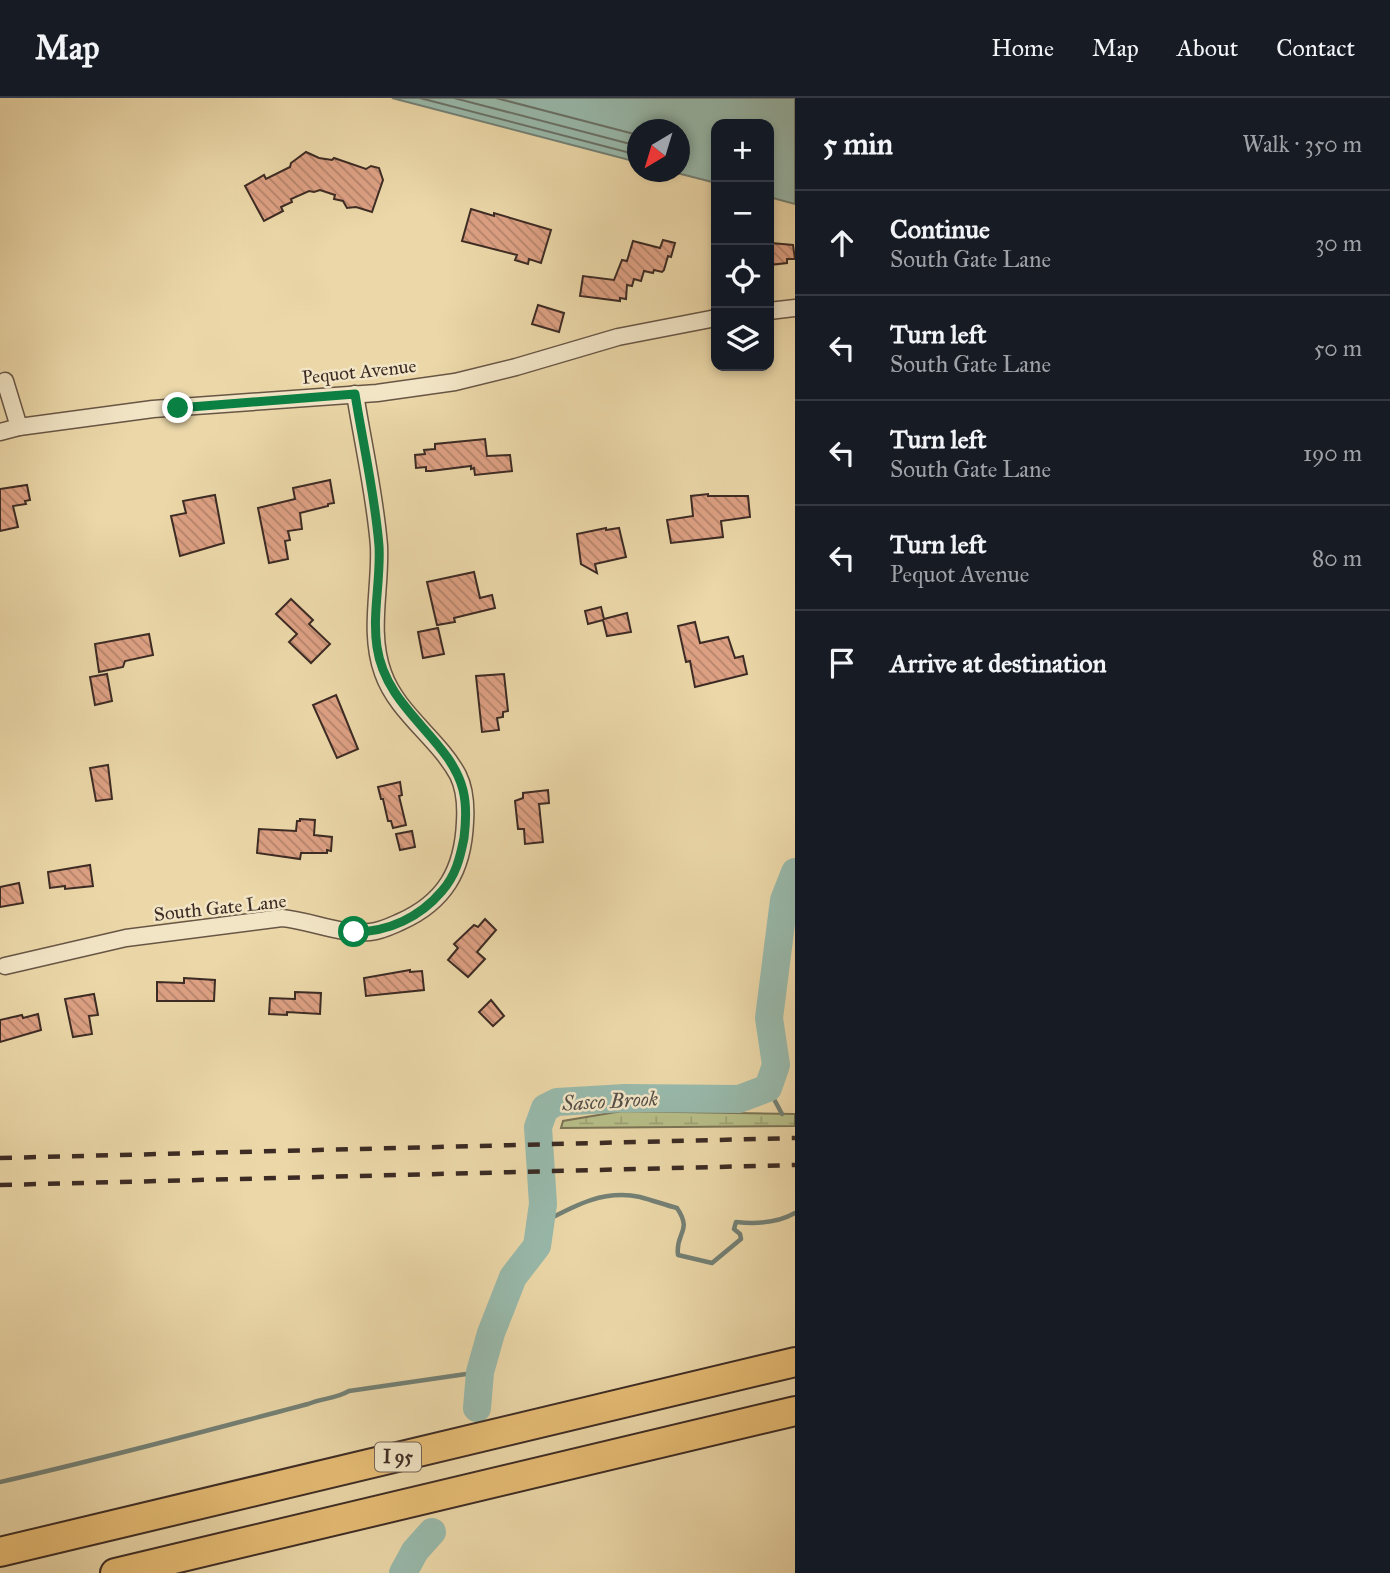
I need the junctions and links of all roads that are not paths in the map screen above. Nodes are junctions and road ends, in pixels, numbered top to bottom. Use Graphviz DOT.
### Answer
graph roads {
  1 [pos="795,307"];
  2 [pos="774,310"];
  3 [pos="711,319"];
  4 [pos="5,381"];
  5 [pos="355,394"];
  6 [pos="19,426"];
  7 [pos="0,432"];
  8 [pos="5,966"];
  9 [pos="795,1362"];
  10 [pos="795,1411"];
  11 [pos="0,1552"];
  12 [pos="115,1573"];
  1 -- 2 [label="street"];
  3 -- 5 [label="street, Pequot Avenue"];
  4 -- 6 [label="street"];
  5 -- 6 [label="street, Pequot Avenue"];
  5 -- 8 [label="street, South Gate Lane"];
  6 -- 7 [label="street, Pequot Avenue"];
  9 -- 11 [label="highway, I 95"];
  10 -- 12 [label="highway, I 95"];
}
